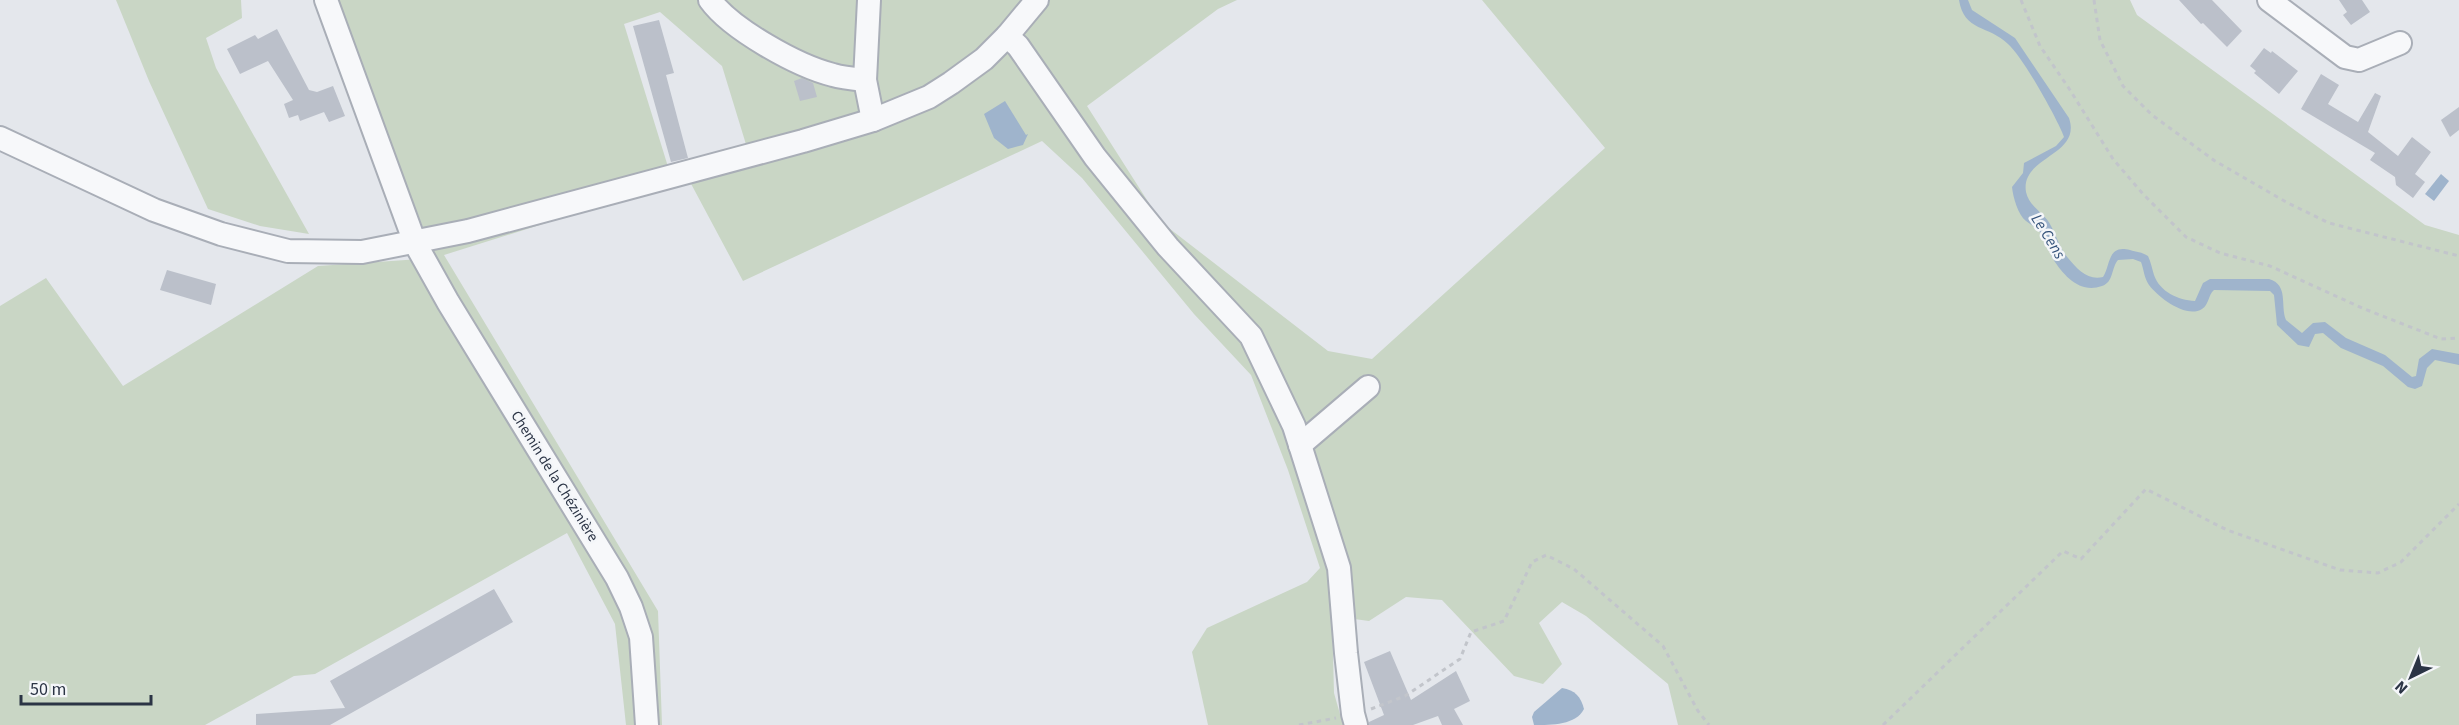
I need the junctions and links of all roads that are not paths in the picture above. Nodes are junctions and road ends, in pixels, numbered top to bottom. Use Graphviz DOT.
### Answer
graph roads {
  1 [pos="326,0"];
  2 [pos="710,0"];
  3 [pos="869,0"];
  4 [pos="1037,0"];
  5 [pos="2269,0"];
  6 [pos="1007,36"];
  7 [pos="2400,43"];
  8 [pos="865,80"];
  9 [pos="873,120"];
  10 [pos="0,138"];
  11 [pos="415,243"];
  12 [pos="1368,387"];
  13 [pos="1300,445"];
  14 [pos="1355,720"];
  15 [pos="647,725"];
  1 -- 11 [label="street, Chemin de la Chézinière"];
  2 -- 8 [label="street"];
  3 -- 8 [label="street"];
  4 -- 6 [label="street"];
  5 -- 7 [label="street"];
  6 -- 9 [label="street"];
  6 -- 13 [label="street"];
  8 -- 9 [label="street"];
  9 -- 11 [label="street"];
  10 -- 11 [label="street"];
  11 -- 15 [label="street, Chemin de la Chézinière"];
  12 -- 13 [label="street"];
  13 -- 14 [label="street"];
}
